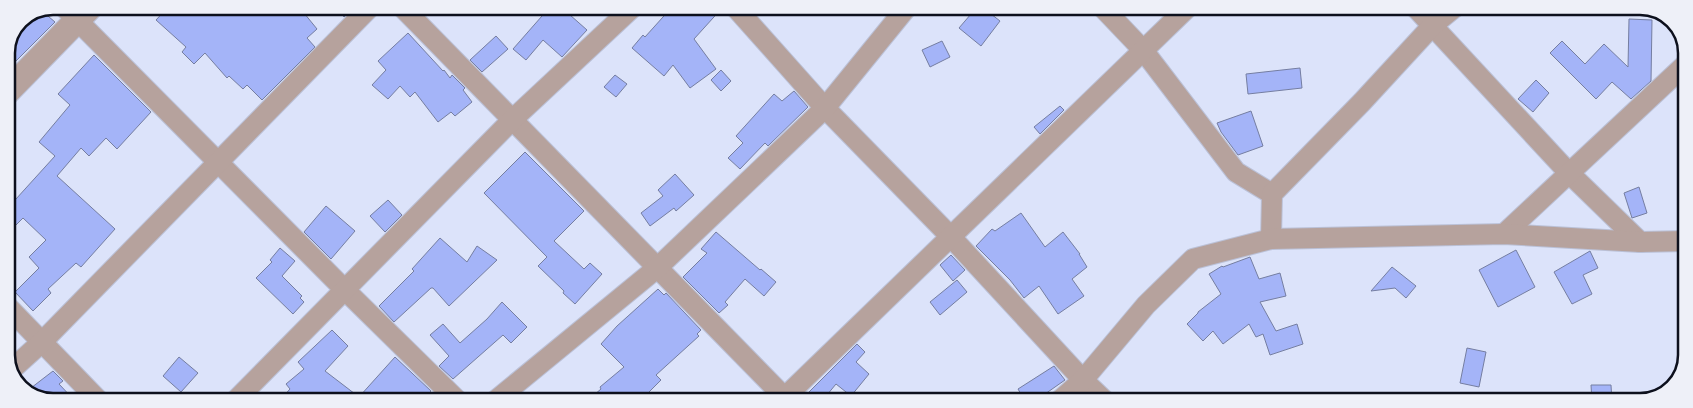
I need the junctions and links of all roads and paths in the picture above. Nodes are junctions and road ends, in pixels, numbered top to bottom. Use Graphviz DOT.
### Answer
graph roads {
  1 [pos="74,15"];
  2 [pos="81,15"];
  3 [pos="362,15"];
  4 [pos="409,15"];
  5 [pos="624,15"];
  6 [pos="742,15"];
  7 [pos="901,15"];
  8 [pos="1110,15"];
  9 [pos="1180,15"];
  10 [pos="1423,15"];
  11 [pos="1445,15"];
  12 [pos="1433,25"];
  13 [pos="1143,50"];
  14 [pos="1678,71"];
  15 [pos="15,83"];
  16 [pos="825,108"];
  17 [pos="512,120"];
  18 [pos="218,163"];
  19 [pos="1569,173"];
  20 [pos="1272,194"];
  21 [pos="1504,234"];
  22 [pos="951,237"];
  23 [pos="1271,239"];
  24 [pos="1678,241"];
  25 [pos="1640,242"];
  26 [pos="657,268"];
  27 [pos="345,290"];
  28 [pos="15,315"];
  29 [pos="42,342"];
  30 [pos="16,365"];
  31 [pos="1082,380"];
  32 [pos="91,393"];
  33 [pos="243,393"];
  34 [pos="450,393"];
  35 [pos="505,393"];
  36 [pos="777,393"];
  37 [pos="791,393"];
  38 [pos="1068,393"];
  39 [pos="1096,393"];
  1 -- 15 [label="street"];
  2 -- 18 [label="street"];
  3 -- 18 [label="street"];
  4 -- 17 [label="street"];
  5 -- 17 [label="street"];
  6 -- 16 [label="street"];
  7 -- 16 [label="street"];
  8 -- 13 [label="street"];
  9 -- 13 [label="street"];
  10 -- 12 [label="street"];
  11 -- 12 [label="street"];
  12 -- 19 [label="street"];
  12 -- 20 [label="street"];
  13 -- 20 [label="street"];
  13 -- 22 [label="street"];
  14 -- 19 [label="street"];
  16 -- 22 [label="street"];
  16 -- 26 [label="street"];
  17 -- 26 [label="street"];
  17 -- 27 [label="street"];
  18 -- 27 [label="street"];
  18 -- 29 [label="street"];
  19 -- 21 [label="street"];
  19 -- 25 [label="street"];
  20 -- 23 [label="street"];
  21 -- 23 [label="street"];
  21 -- 25 [label="street"];
  22 -- 31 [label="street"];
  22 -- 37 [label="street"];
  23 -- 31 [label="street"];
  24 -- 25 [label="street"];
  26 -- 35 [label="street"];
  26 -- 36 [label="street"];
  27 -- 33 [label="street"];
  27 -- 34 [label="street"];
  28 -- 29 [label="street"];
  29 -- 30 [label="street"];
  29 -- 32 [label="street"];
  31 -- 38 [label="street"];
  31 -- 39 [label="street"];
}
